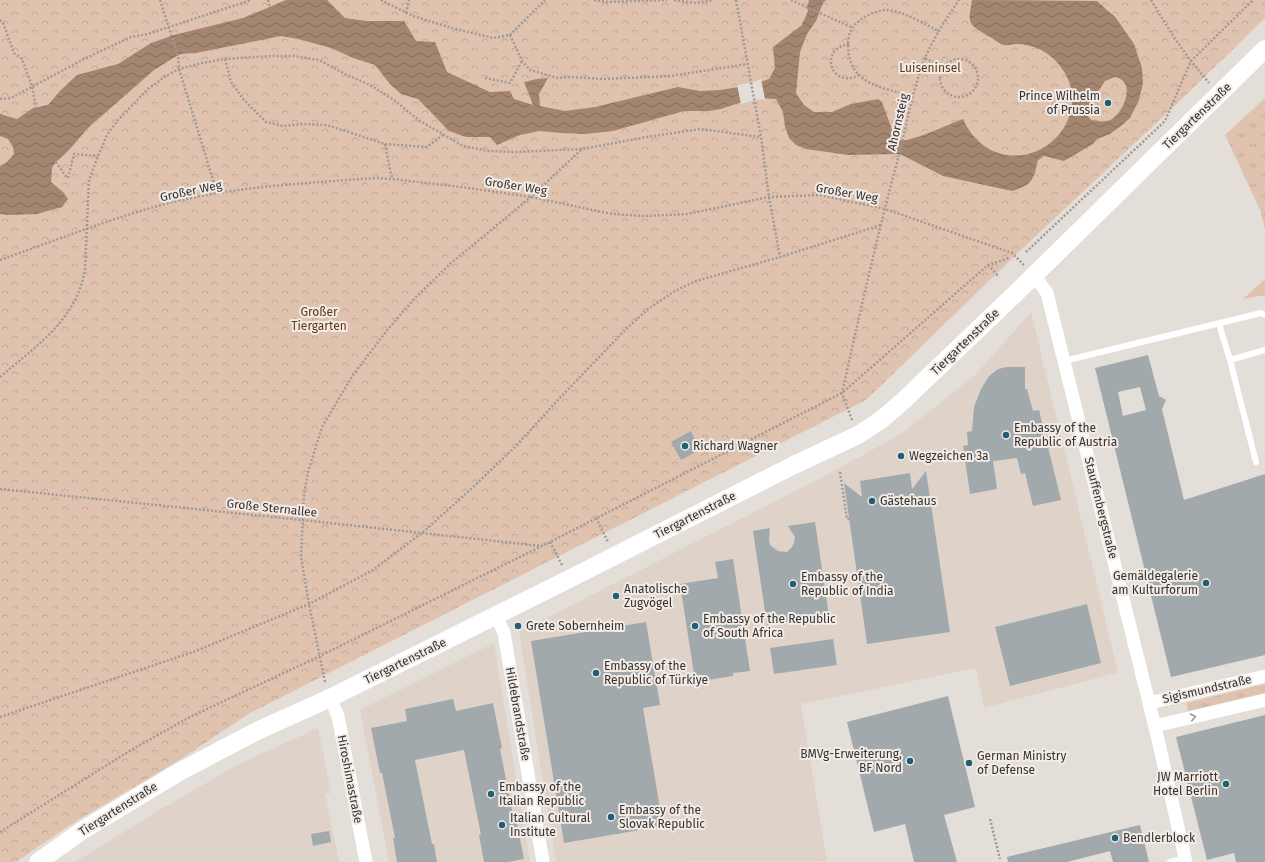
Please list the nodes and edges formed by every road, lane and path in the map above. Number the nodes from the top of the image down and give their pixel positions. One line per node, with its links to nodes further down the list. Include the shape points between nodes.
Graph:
1 (160, 0): 21 (path)
2 (251, 0): 21 (path)
3 (268, 0): 18 (path)
4 (381, 0): 19 (path)
5 (409, 0): 19 (path)
6 (545, 0): 24 (path)
7 (594, 0): 8 (path)
8 (668, 0)
9 (674, 0): 17 (path)
10 (690, 0): 17 (path)
11 (714, 0): 17 (path)
12 (736, 0): 31 (path)
13 (791, 0): 22 (path)
14 (959, 0): 23 (path, Ahornsteig)
15 (1151, 0): 30 (path)
16 (1253, 0): 30 (path)
17 (695, 3)
18 (270, 7)
19 (406, 13): 24 (path, via 479,35 494,38)
20 (0, 20): 37 (path, via 14,53 22,59)
21 (168, 27): 33 (path, via 178,56); 37 (path, via 131,37)
22 (853, 28): 23 (path, via 862,19 885,10 898,12); 25 (path)
23 (939, 31): 28 (path, Ahornsteig)
24 (510, 35): 29 (path)
25 (849, 44): 34 (path, via 851,61); 34 (path, via 836,48 832,54 831,65 840,77 851,79)
26 (1265, 49): 59 (main road, Tiergartenstraße)
27 (225, 59): 33 (path); 41 (path, via 294,56 318,60 370,85 420,121); 43 (path, via 231,82 244,100 266,122 283,126 327,126)
28 (925, 59): 32 (path); 38 (path, Ahornsteig)
29 (522, 61): 31 (path, via 530,70 558,78 604,79 670,76); 35 (path, via 510,83)
30 (1191, 61): 36 (path); 54 (path, via 1165,121)
31 (748, 64): 42 (path)
32 (945, 65): 32 (path, via 940,76 945,92 950,96 962,97 972,92 978,81 972,65 961,59)
33 (179, 69): 45 (path, via 148,89 118,120); 48 (path)
34 (859, 75): 38 (path, via 876,86)
35 (485, 78)
36 (1209, 83)
37 (32, 86): 39 (path, via 11,98); 40 (path)
38 (912, 96): 51 (path, Ahornsteig)
39 (0, 99)
40 (36, 108)
41 (443, 134): 43 (path, via 427,147); 44 (path, via 463,146 489,151)
42 (761, 137): 44 (path, via 700,129); 50 (path)
43 (385, 144): 47 (path)
44 (582, 149): 49 (path)
45 (98, 156): 46 (path, via 74,154 68,178); 53 (path, via 89,180)
46 (56, 162)
47 (392, 179): 48 (path, Großer Weg, via 376,178); 49 (path, Großer Weg)
48 (217, 193): 53 (path, Großer Weg, via 173,202)
49 (531, 197): 50 (path, Großer Weg, via 612,214 645,216 687,214); 76 (path, via 450,264 388,329 353,375 322,427 308,472)
50 (769, 197): 51 (path, Großer Weg, via 820,196); 55 (path)
51 (885, 209): 52 (path, Ahornsteig); 59 (path, Großer Weg, via 1012,253)
52 (881, 225): 55 (path); 69 (path, Ahornsteig)
53 (87, 229): 57 (path, Großer Weg); 67 (path, via 83,282 76,298 63,320 36,348)
54 (1026, 252)
55 (780, 257): 77 (path, via 696,281 648,309 516,446)
56 (1009, 258): 58 (path)
57 (0, 260)
58 (988, 265): 60 (path); 69 (path)
59 (1028, 270): 65 (street, Stauffenbergstraße, via 1047,293); 83 (main road, Tiergartenstraße, via 882,420 858,435)
60 (999, 277)
61 (1265, 315): 62 (lane, via 1261,312)
62 (1219, 324): 64 (lane); 65 (lane)
63 (1265, 350): 64 (lane)
64 (1230, 360): 71 (lane)
65 (1064, 361): 88 (street, Stauffenbergstraße)
66 (0, 371): 67 (path)
67 (5, 373): 68 (path)
68 (0, 378)
69 (842, 393): 70 (path); 74 (path)
70 (854, 425)
71 (1256, 462)
72 (840, 472): 75 (path, via 847,519)
73 (0, 489): 76 (path, Große Sternallee)
74 (596, 518): 78 (path); 79 (path)
75 (849, 518)
76 (302, 520): 77 (path, Große Sternallee); 82 (path, via 301,557)
77 (422, 533): 80 (path, Große Sternallee); 82 (path, via 373,570)
78 (550, 542): 80 (path); 81 (path)
79 (609, 543)
80 (542, 546): 84 (path)
81 (563, 566)
82 (309, 604): 84 (path); 89 (path, via 196,651)
83 (496, 616): 86 (main road, Tiergartenstraße); 97 (street, Hildebrandstraße, via 504,633)
84 (320, 656): 86 (path); 92 (path, via 190,717)
85 (1265, 676): 88 (street, Sigismundstraße)
86 (328, 693): 95 (main road, Tiergartenstraße, via 179,772 83,830); 96 (street, Hiroshimastraße, via 338,716)
87 (1265, 700): 90 (street, Sigismundstraße, one-way to 87)
88 (1149, 703): 90 (street, Stauffenbergstraße)
89 (0, 717)
90 (1155, 726): 94 (street, Stauffenbergstraße)
91 (990, 818): 93 (path)
92 (0, 832)
93 (1000, 859)
94 (1185, 860): 98 (lane)
95 (38, 862)
96 (366, 862)
97 (543, 862)
98 (1170, 862)

